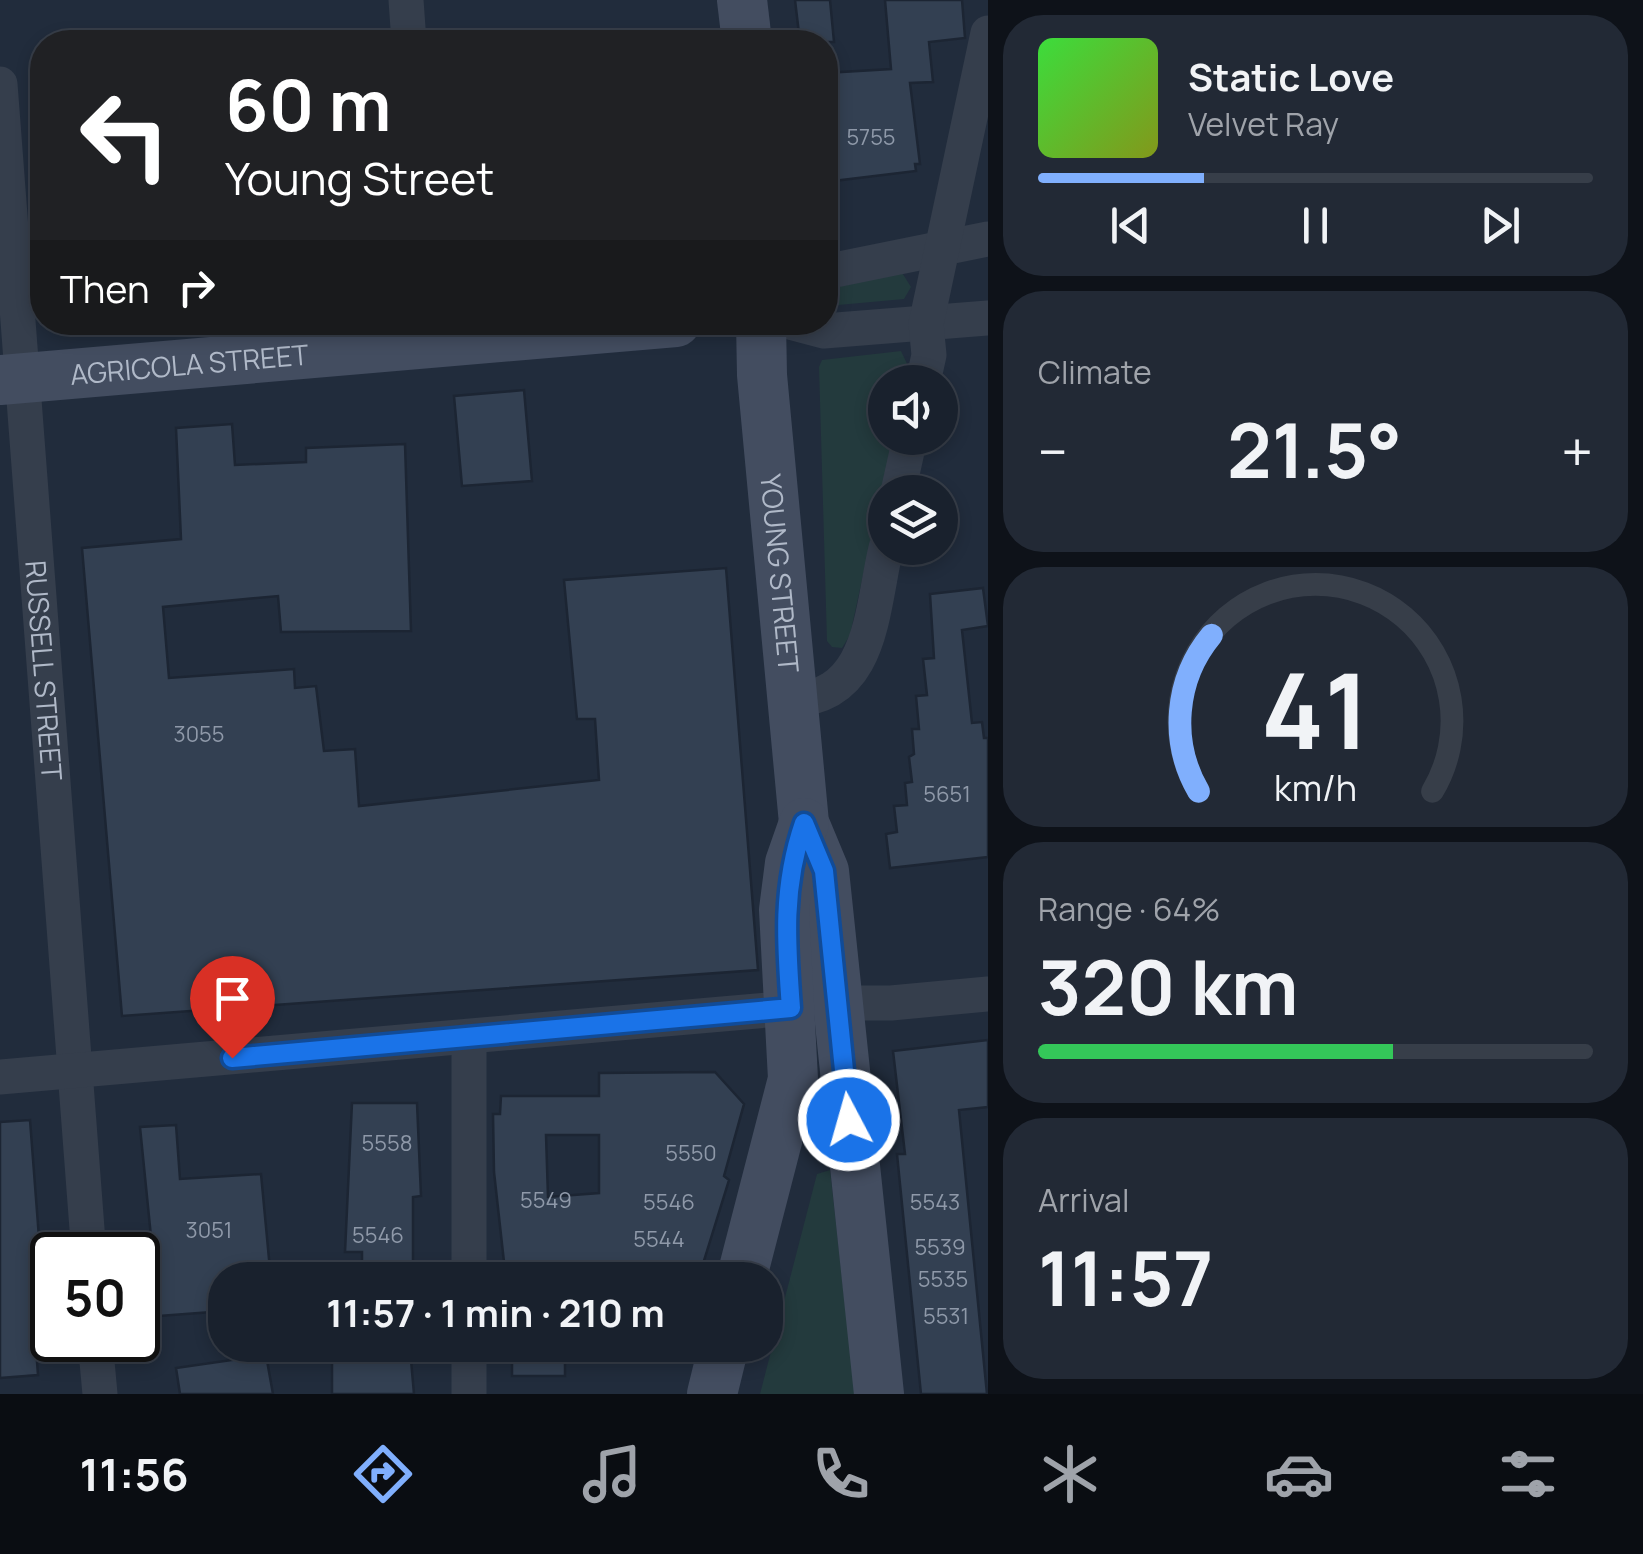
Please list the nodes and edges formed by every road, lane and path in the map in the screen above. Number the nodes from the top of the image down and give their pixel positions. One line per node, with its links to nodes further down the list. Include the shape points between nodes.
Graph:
1 (406, 0): 3 (street)
2 (742, 0): 4 (main road)
3 (408, 30)
4 (746, 30)
5 (988, 33): 8 (street)
6 (0, 84): 16 (street, RUSSELL STREET)
7 (988, 239): 8 (street)
8 (945, 244): 9 (street); 11 (street)
9 (838, 269)
10 (988, 318): 11 (street)
11 (926, 324): 12 (street); 15 (street)
12 (838, 330)
13 (414, 335): 16 (main road, AGRICOLA STREET)
14 (762, 335): 18 (main road, YOUNG STREET)
15 (927, 365)
16 (12, 379): 22 (street, RUSSELL STREET)
17 (882, 565): 18 (street, via 862,651 848,680 818,699)
18 (791, 700): 20 (main road, YOUNG STREET, via 804,823 824,871)
19 (988, 994): 20 (street)
20 (814, 1006): 21 (street); 26 (main road); 33 (main road, YOUNG STREET)
21 (469, 1039): 22 (street); 25 (street)
22 (74, 1072): 23 (street); 24 (street, RUSSELL STREET)
23 (0, 1077)
24 (86, 1232)
25 (468, 1262)
26 (746, 1262)
27 (98, 1362): 30 (street)
28 (468, 1362): 31 (street)
29 (720, 1362): 32 (main road)
30 (100, 1394)
31 (468, 1394)
32 (712, 1394)
33 (879, 1394)

